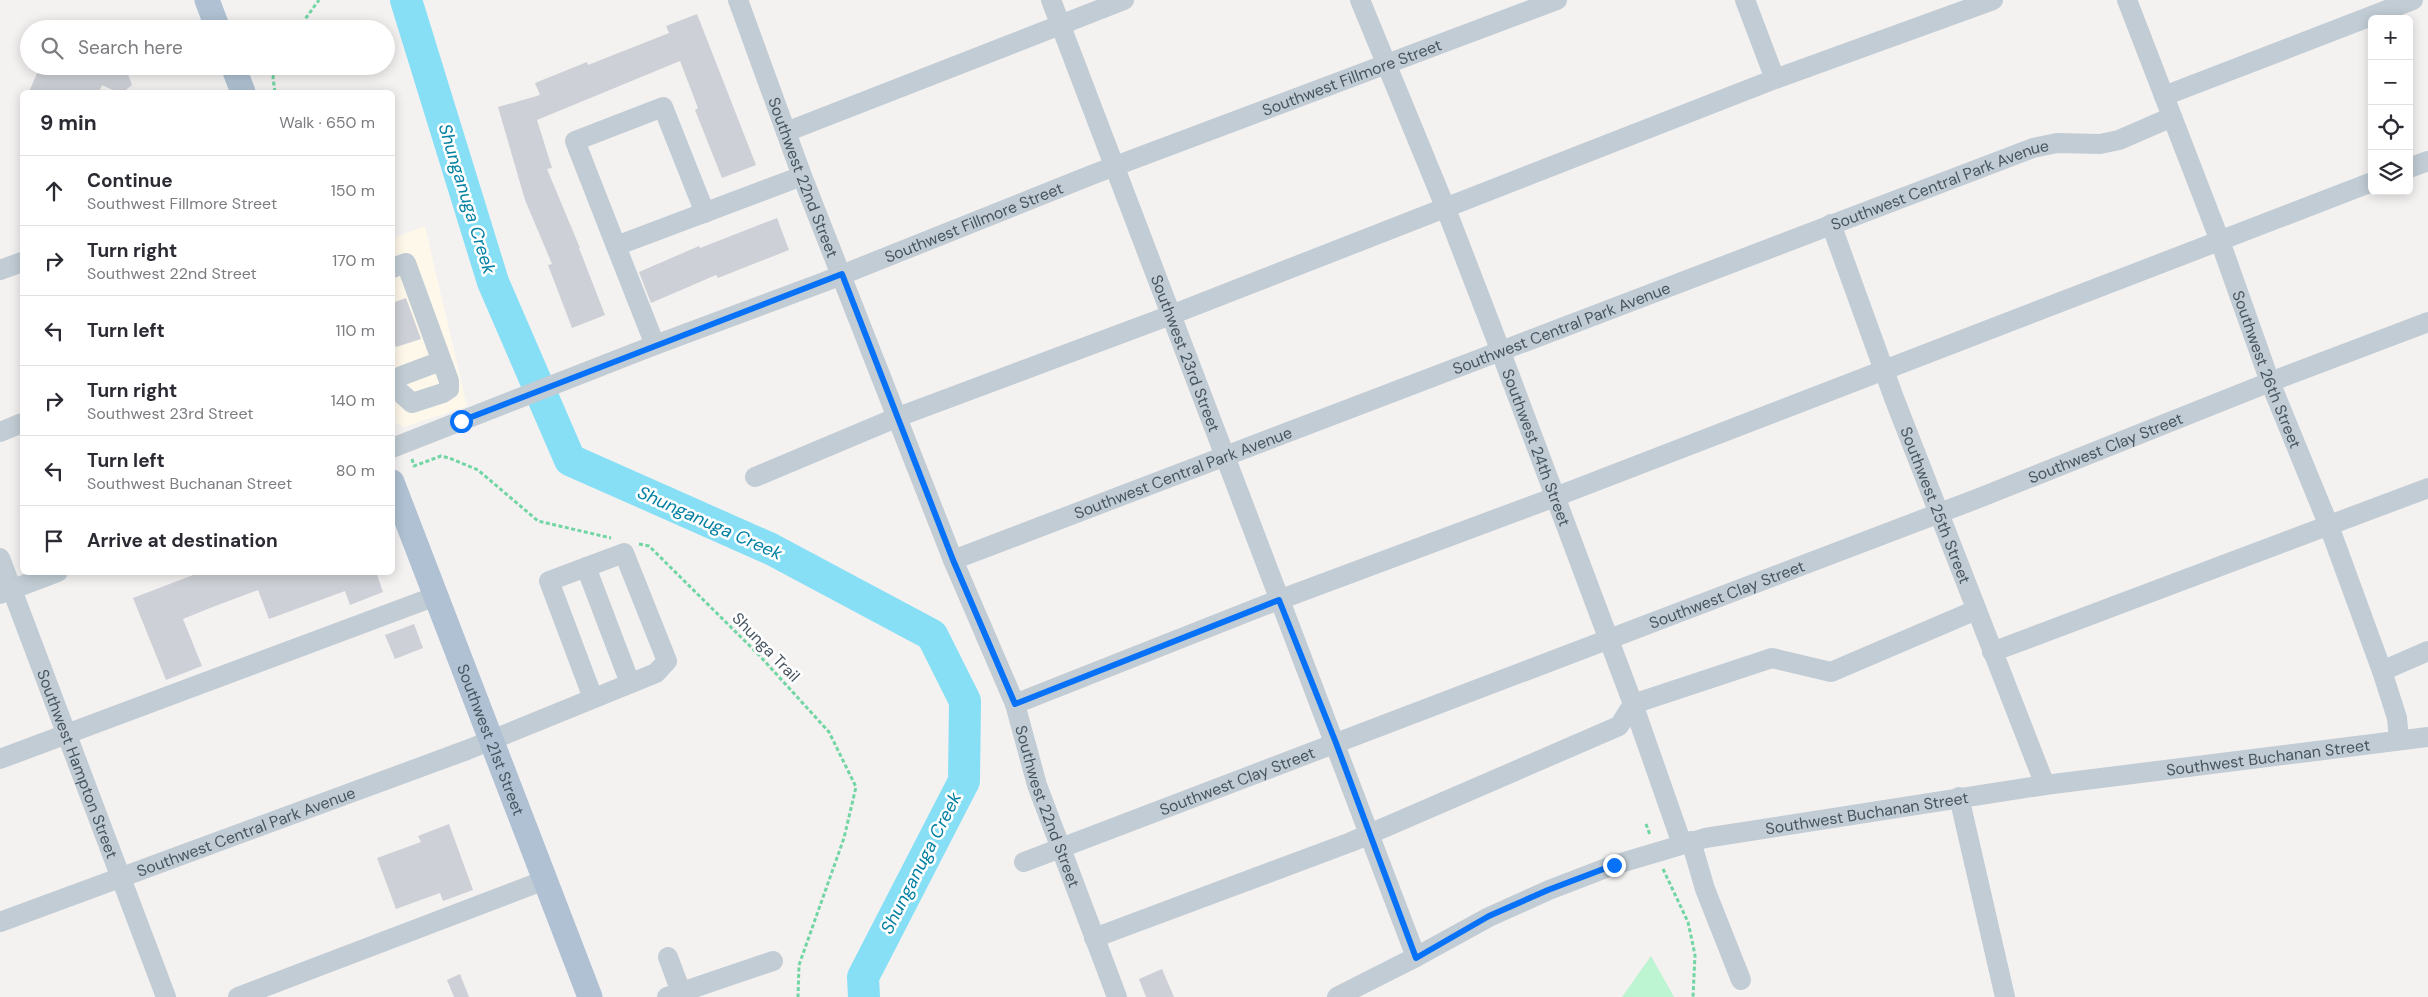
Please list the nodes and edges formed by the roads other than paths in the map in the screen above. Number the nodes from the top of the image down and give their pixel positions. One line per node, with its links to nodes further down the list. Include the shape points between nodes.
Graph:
1 (207, 0): 11 (main road)
2 (738, 0): 19 (street, Southwest 22nd Street)
3 (1051, 0): 12 (street, Southwest 23rd Street)
4 (1124, 0): 12 (street)
5 (1360, 0): 13 (street, Southwest 24th Street)
6 (1557, 0): 13 (street, Southwest Fillmore Street)
7 (1745, 0): 15 (street)
8 (1993, 0): 15 (street)
9 (2127, 0): 17 (street, Southwest 26th Street)
10 (2413, 0): 17 (street)
11 (215, 20)
12 (1060, 24): 19 (street); 21 (street, Southwest 23rd Street)
13 (1385, 66): 21 (street, Southwest Fillmore Street); 25 (street, Southwest 24th Street)
14 (236, 75): 16 (main road)
15 (1775, 79): 25 (street)
16 (242, 90)
17 (2164, 96): 18 (street, Southwest 26th Street)
18 (2172, 117): 27 (street, Southwest Central Park Avenue, via 2119,140 2100,144 2057,143 2033,148); 28 (street, Southwest 26th Street)
19 (786, 132): 23 (street, Southwest 22nd Street)
20 (2428, 161): 22 (street)
21 (1113, 167): 33 (street, Southwest Fillmore Street); 34 (street, Southwest 23rd Street)
22 (2413, 167)
23 (802, 176): 26 (street); 33 (street, Southwest 22nd Street)
24 (2368, 184): 28 (street)
25 (1446, 209): 34 (street); 37 (street, Southwest 24th Street)
26 (704, 212): 29 (street); 29 (street, via 663,107 575,141)
27 (1831, 224): 37 (street, Southwest Central Park Avenue); 39 (street, Southwest 25th Street)
28 (2220, 241): 39 (street); 41 (street, Southwest 26th Street)
29 (616, 246): 36 (street)
30 (20, 263): 32 (street)
31 (399, 265): 42 (street, via 449,381 449,389 443,394 412,403)
32 (0, 270)
33 (842, 274): 36 (street, Southwest Fillmore Street); 43 (street, Southwest 22nd Street)
34 (1171, 315): 43 (street); 47 (street, Southwest 23rd Street)
35 (2428, 322): 41 (street, Southwest Clay Street)
36 (655, 345): 46 (street, Southwest Fillmore Street)
37 (1500, 350): 47 (street, Southwest Central Park Avenue); 51 (street, Southwest 24th Street)
38 (434, 364): 40 (street, via 401,376)
39 (1884, 372): 51 (street); 52 (street, Southwest 25th Street)
40 (395, 382)
41 (2270, 382): 52 (street, Southwest Clay Street); 53 (street, Southwest 26th Street)
42 (395, 388)
43 (898, 417): 48 (street); 55 (street, Southwest 22nd Street)
44 (20, 424): 45 (street)
45 (0, 432)
46 (395, 447)
47 (1225, 456): 55 (street, Southwest Central Park Avenue); 60 (street, Southwest 23rd Street)
48 (754, 477)
49 (2428, 488): 53 (street)
50 (395, 490): 59 (main road, Southwest 21st Street)
51 (1555, 497): 60 (street); 62 (street, Southwest 24th Street)
52 (1939, 513): 61 (street, Southwest 25th Street); 62 (street, Southwest Clay Street)
53 (2329, 526): 64 (street); 65 (street, Southwest 26th Street)
54 (0, 558): 58 (street, Southwest Hampton Street)
55 (953, 560): 68 (street, Southwest 22nd Street)
56 (586, 567): 66 (street); 66 (street, Southwest Central Park Avenue, via 624,553 667,661 656,673); 67 (street, via 549,581)
57 (50, 575): 58 (street)
58 (6, 592): 70 (street, Southwest Hampton Street)
59 (436, 596): 70 (street); 72 (main road, Southwest 21st Street)
60 (1279, 600): 68 (street); 74 (street, Southwest 23rd Street)
61 (1976, 610): 64 (street, Southwest 25th Street); 69 (street, via 1831,672 1772,658)
62 (1608, 638): 69 (street, Southwest 24th Street); 74 (street, Southwest Clay Street)
63 (2428, 651): 65 (street)
64 (1992, 652): 76 (street, Southwest 25th Street)
65 (2382, 671): 73 (street, Southwest 26th Street, via 2397,718)
66 (630, 683): 67 (street, Southwest Central Park Avenue)
67 (593, 698): 72 (street, Southwest Central Park Avenue)
68 (1015, 704): 80 (street, Southwest 22nd Street, via 1037,785)
69 (1633, 704): 78 (street, via 1619,726); 79 (street, Southwest 24th Street)
70 (66, 733): 75 (street); 82 (street, Southwest Hampton Street)
71 (2428, 737): 73 (street, Southwest Buchanan Street)
72 (491, 738): 82 (street, Southwest Central Park Avenue, via 458,753); 83 (main road, Southwest 21st Street)
73 (2399, 740): 76 (street, Southwest Buchanan Street)
74 (1336, 743): 78 (street, Southwest 23rd Street); 80 (street, Southwest Clay Street)
75 (0, 759)
76 (2045, 785): 77 (street, Southwest Buchanan Street)
77 (1959, 797): 79 (street, Southwest Buchanan Street, via 1729,833); 96 (street)
78 (1370, 834): 85 (street); 87 (street, Southwest 23rd Street)
79 (1686, 843): 87 (street, Southwest Buchanan Street, via 1548,890 1489,916); 89 (street, Southwest 24th Street)
80 (1060, 849): 81 (street, Southwest Clay Street); 85 (street, Southwest 22nd Street)
81 (1024, 862)
82 (121, 876): 84 (street, Southwest Central Park Avenue); 91 (street, Southwest Hampton Street)
83 (545, 880): 92 (street); 93 (main road, Southwest 21st Street)
84 (0, 922)
85 (1094, 938): 94 (street, Southwest 22nd Street)
86 (668, 957): 90 (street)
87 (1416, 958): 95 (street, Southwest Buchanan Street)
88 (773, 961): 90 (street)
89 (1741, 980)
90 (674, 994)
91 (166, 997)
92 (238, 997)
93 (590, 997)
94 (1117, 997)
95 (1337, 997)
96 (2004, 997)

